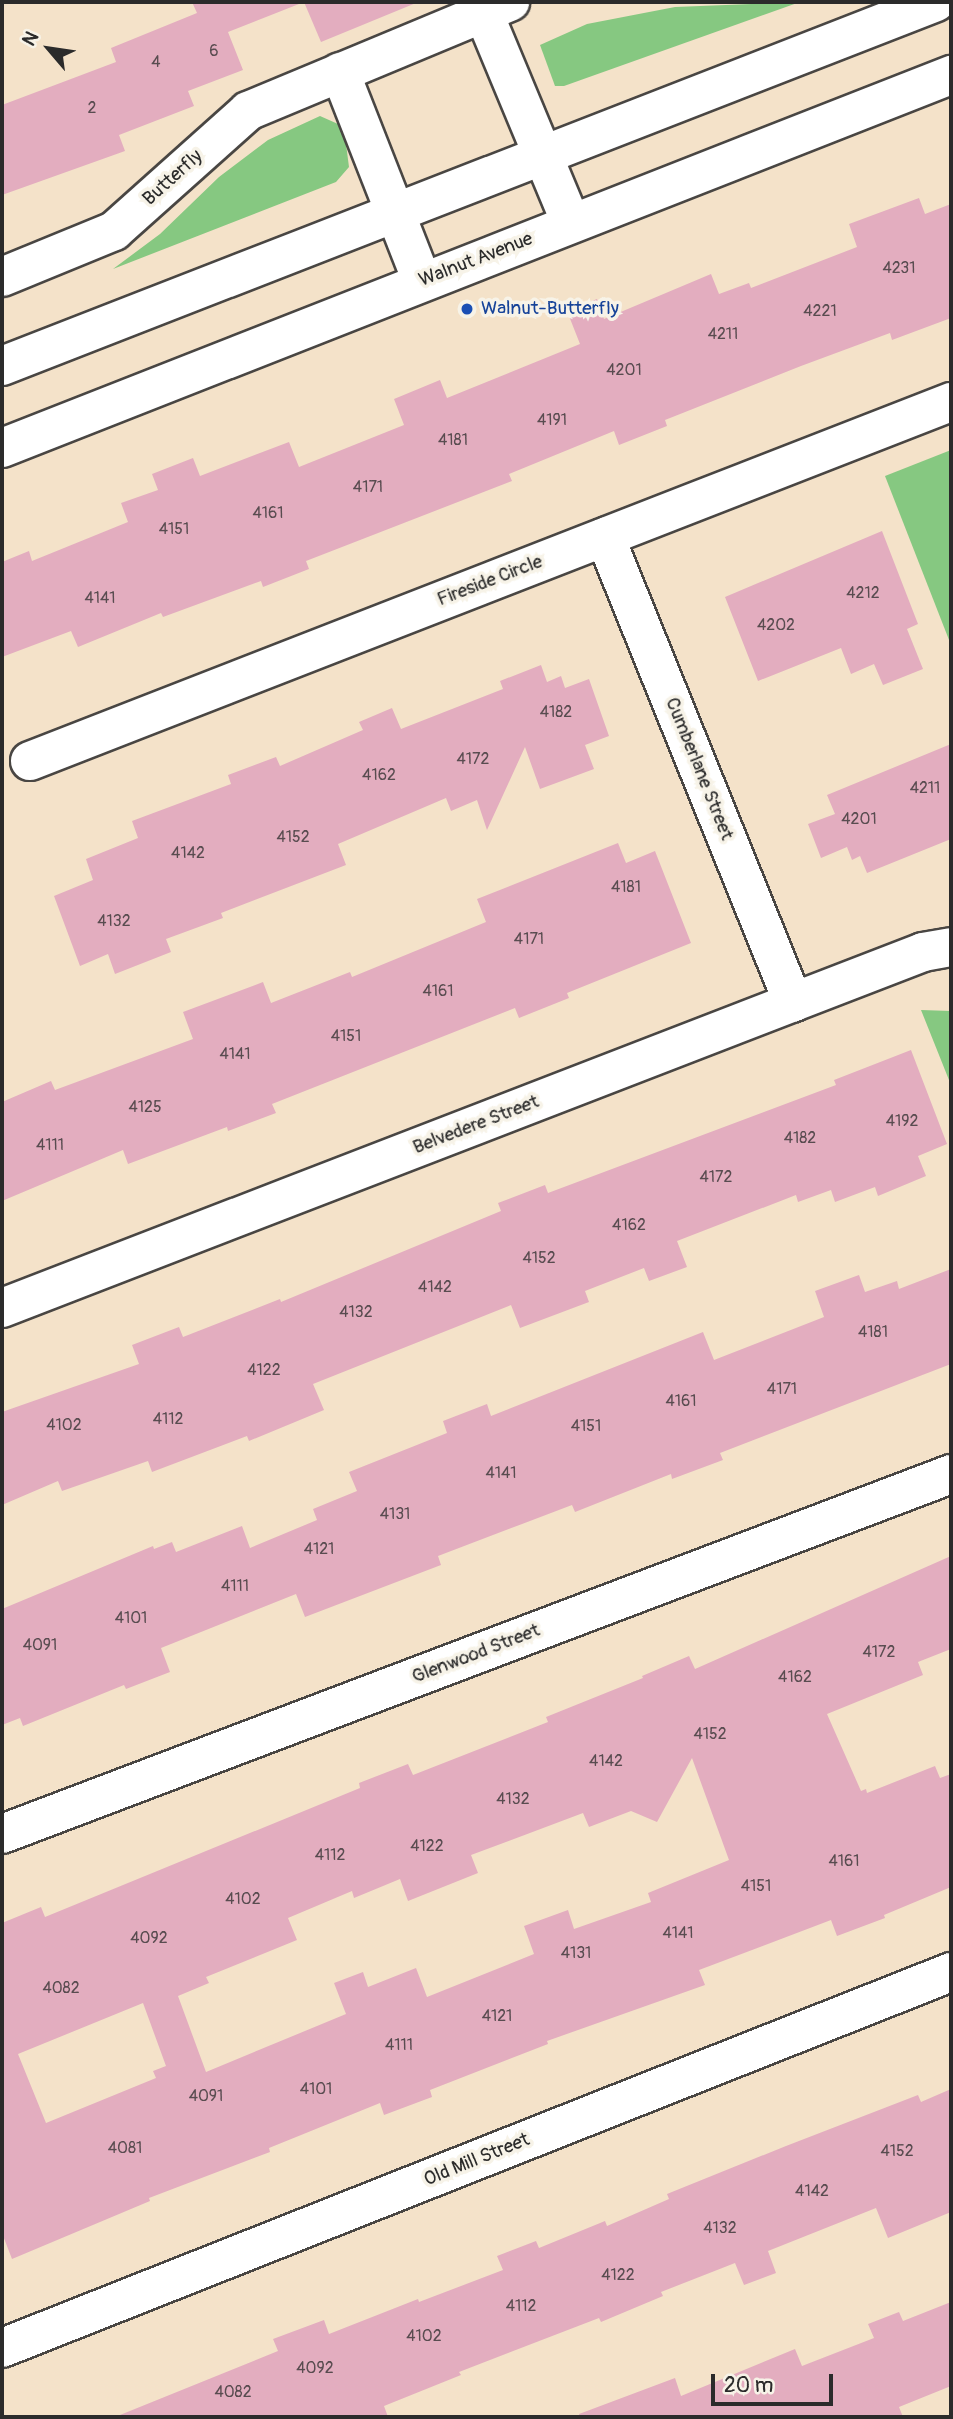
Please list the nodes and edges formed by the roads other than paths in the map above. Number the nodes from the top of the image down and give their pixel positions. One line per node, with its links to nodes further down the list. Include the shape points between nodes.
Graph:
1 (936, 2): 5 (street)
2 (490, 5): 3 (street, Butterfly); 5 (street, Butterfly)
3 (340, 72): 6 (street); 8 (street, Butterfly, via 248,111 114,231)
4 (951, 75): 7 (street, Walnut Avenue)
5 (543, 154): 6 (street); 7 (street, Butterfly)
6 (395, 212): 9 (street); 10 (street)
7 (571, 223): 9 (street, Walnut Avenue)
8 (2, 277)
9 (422, 281): 12 (street, Walnut Avenue)
10 (2, 366)
11 (951, 402): 13 (street, Fireside Circle)
12 (2, 448)
13 (605, 537): 14 (street, Fireside Circle); 16 (street, Cumberlane Street)
14 (30, 761)
15 (951, 947): 16 (street, Belvedere Street, via 922,952)
16 (793, 1002): 17 (street, Belvedere Street)
17 (2, 1308)
18 (951, 1474): 19 (street, Glenwood Street)
19 (2, 1834)
20 (951, 1972): 21 (street, Old Mill Street)
21 (2, 2348)

